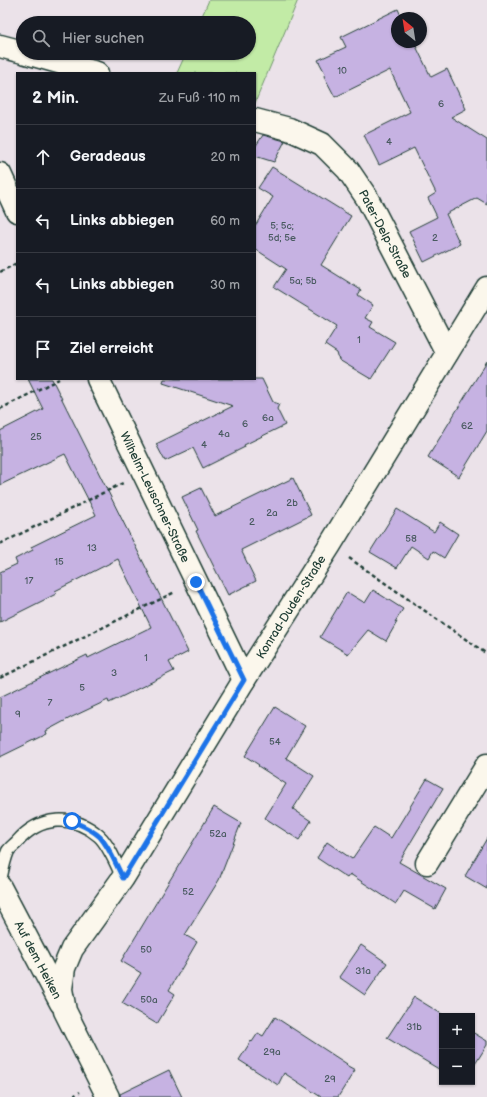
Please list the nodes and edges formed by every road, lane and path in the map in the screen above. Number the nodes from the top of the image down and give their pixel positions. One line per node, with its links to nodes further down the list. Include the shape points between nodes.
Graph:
1 (0, 46): 2 (street)
2 (16, 50)
3 (51, 60): 4 (street)
4 (93, 72)
5 (256, 120): 11 (street, Pater-Delp-Straße, via 288,129 322,144 348,170 367,198)
6 (0, 174): 7 (street)
7 (16, 209)
8 (16, 264): 9 (path)
9 (0, 272)
10 (487, 288): 11 (street, Konrad-Duden-Straße)
11 (447, 353): 17 (street, Konrad-Duden-Straße)
12 (57, 380): 14 (path)
13 (98, 380): 15 (street, Wilhelm-Leuschner-Straße)
14 (0, 409)
15 (143, 472): 16 (path); 18 (street, Wilhelm-Leuschner-Straße)
16 (0, 544)
17 (330, 545): 19 (path); 21 (street, Konrad-Duden-Straße)
18 (196, 582): 20 (path); 21 (street, Wilhelm-Leuschner-Straße)
19 (487, 654)
20 (0, 678)
21 (244, 680): 24 (street, Konrad-Duden-Straße)
22 (487, 765): 23 (street)
23 (427, 862)
24 (123, 878): 25 (lane, via 100,836 72,821 56,820 39,825 23,835 9,851); 27 (street, Konrad-Duden-Straße, via 72,949 64,968 61,989)
25 (0, 881)
26 (0, 887): 27 (street, Auf dem Heiken)
27 (66, 1011): 28 (street, Konrad-Duden-Straße)
28 (108, 1097)

